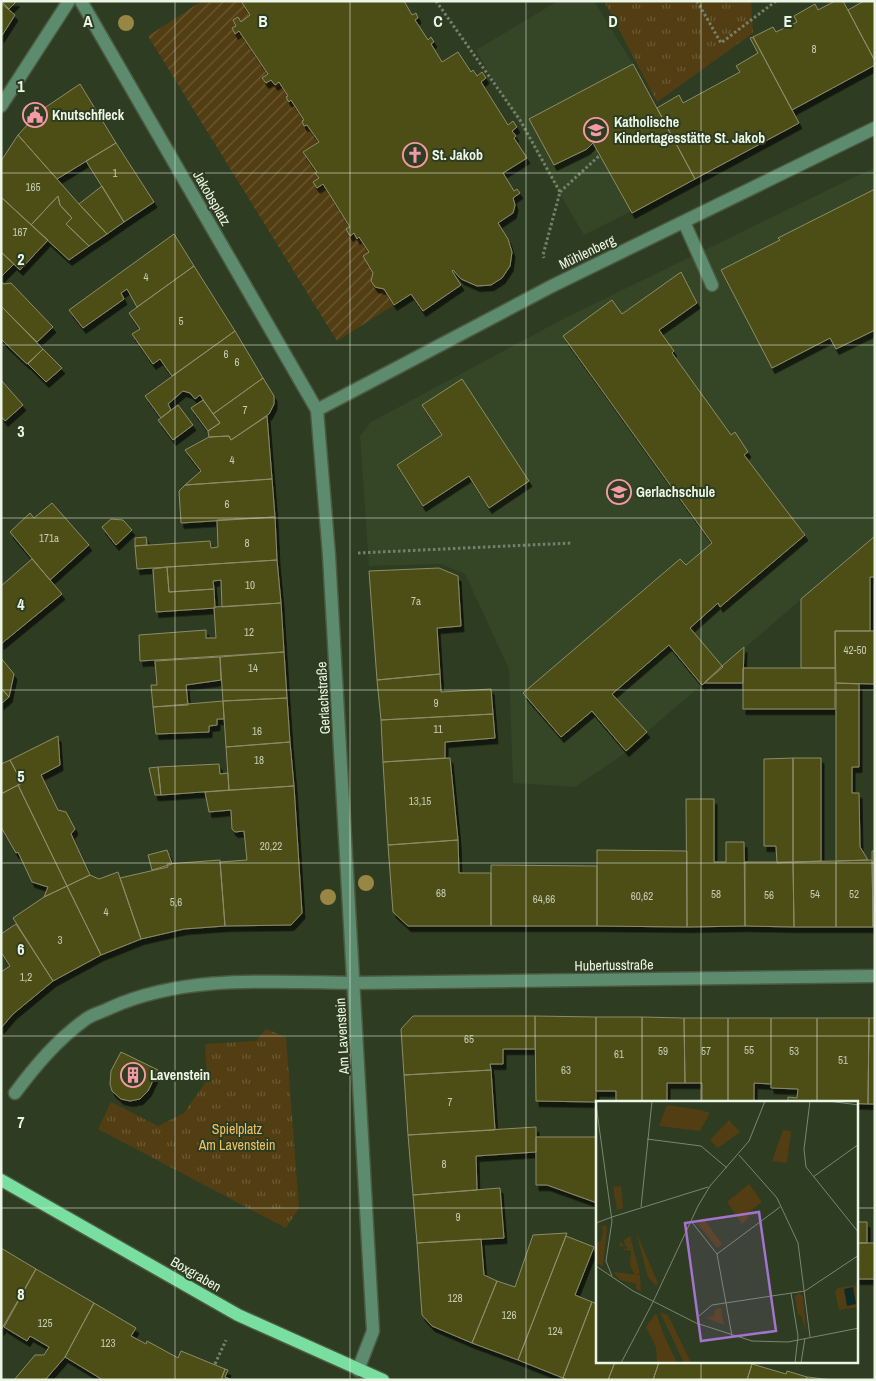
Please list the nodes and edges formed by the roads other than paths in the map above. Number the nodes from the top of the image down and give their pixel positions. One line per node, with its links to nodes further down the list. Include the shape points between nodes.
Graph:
1 (69, 1): 3 (street)
2 (81, 1): 7 (street, Jakobsplatz)
3 (1, 106)
4 (875, 128): 5 (street, Mühlenberg)
5 (684, 222): 6 (street); 7 (street, Mühlenberg, via 552,286)
6 (712, 285)
7 (317, 410): 9 (street, Gerlachstraße, via 330,555)
8 (875, 976): 9 (street, Hubertusstraße)
9 (354, 984): 10 (street, Am Lavenstein, via 268,982 186,986 126,1001 87,1018 44,1055); 12 (street, Am Lavenstein, via 373,1331)
10 (15, 1093)
11 (1, 1180): 12 (main road, Boxgraben, via 238,1314)
12 (358, 1370): 13 (main road, Boxgraben)
13 (383, 1380)

